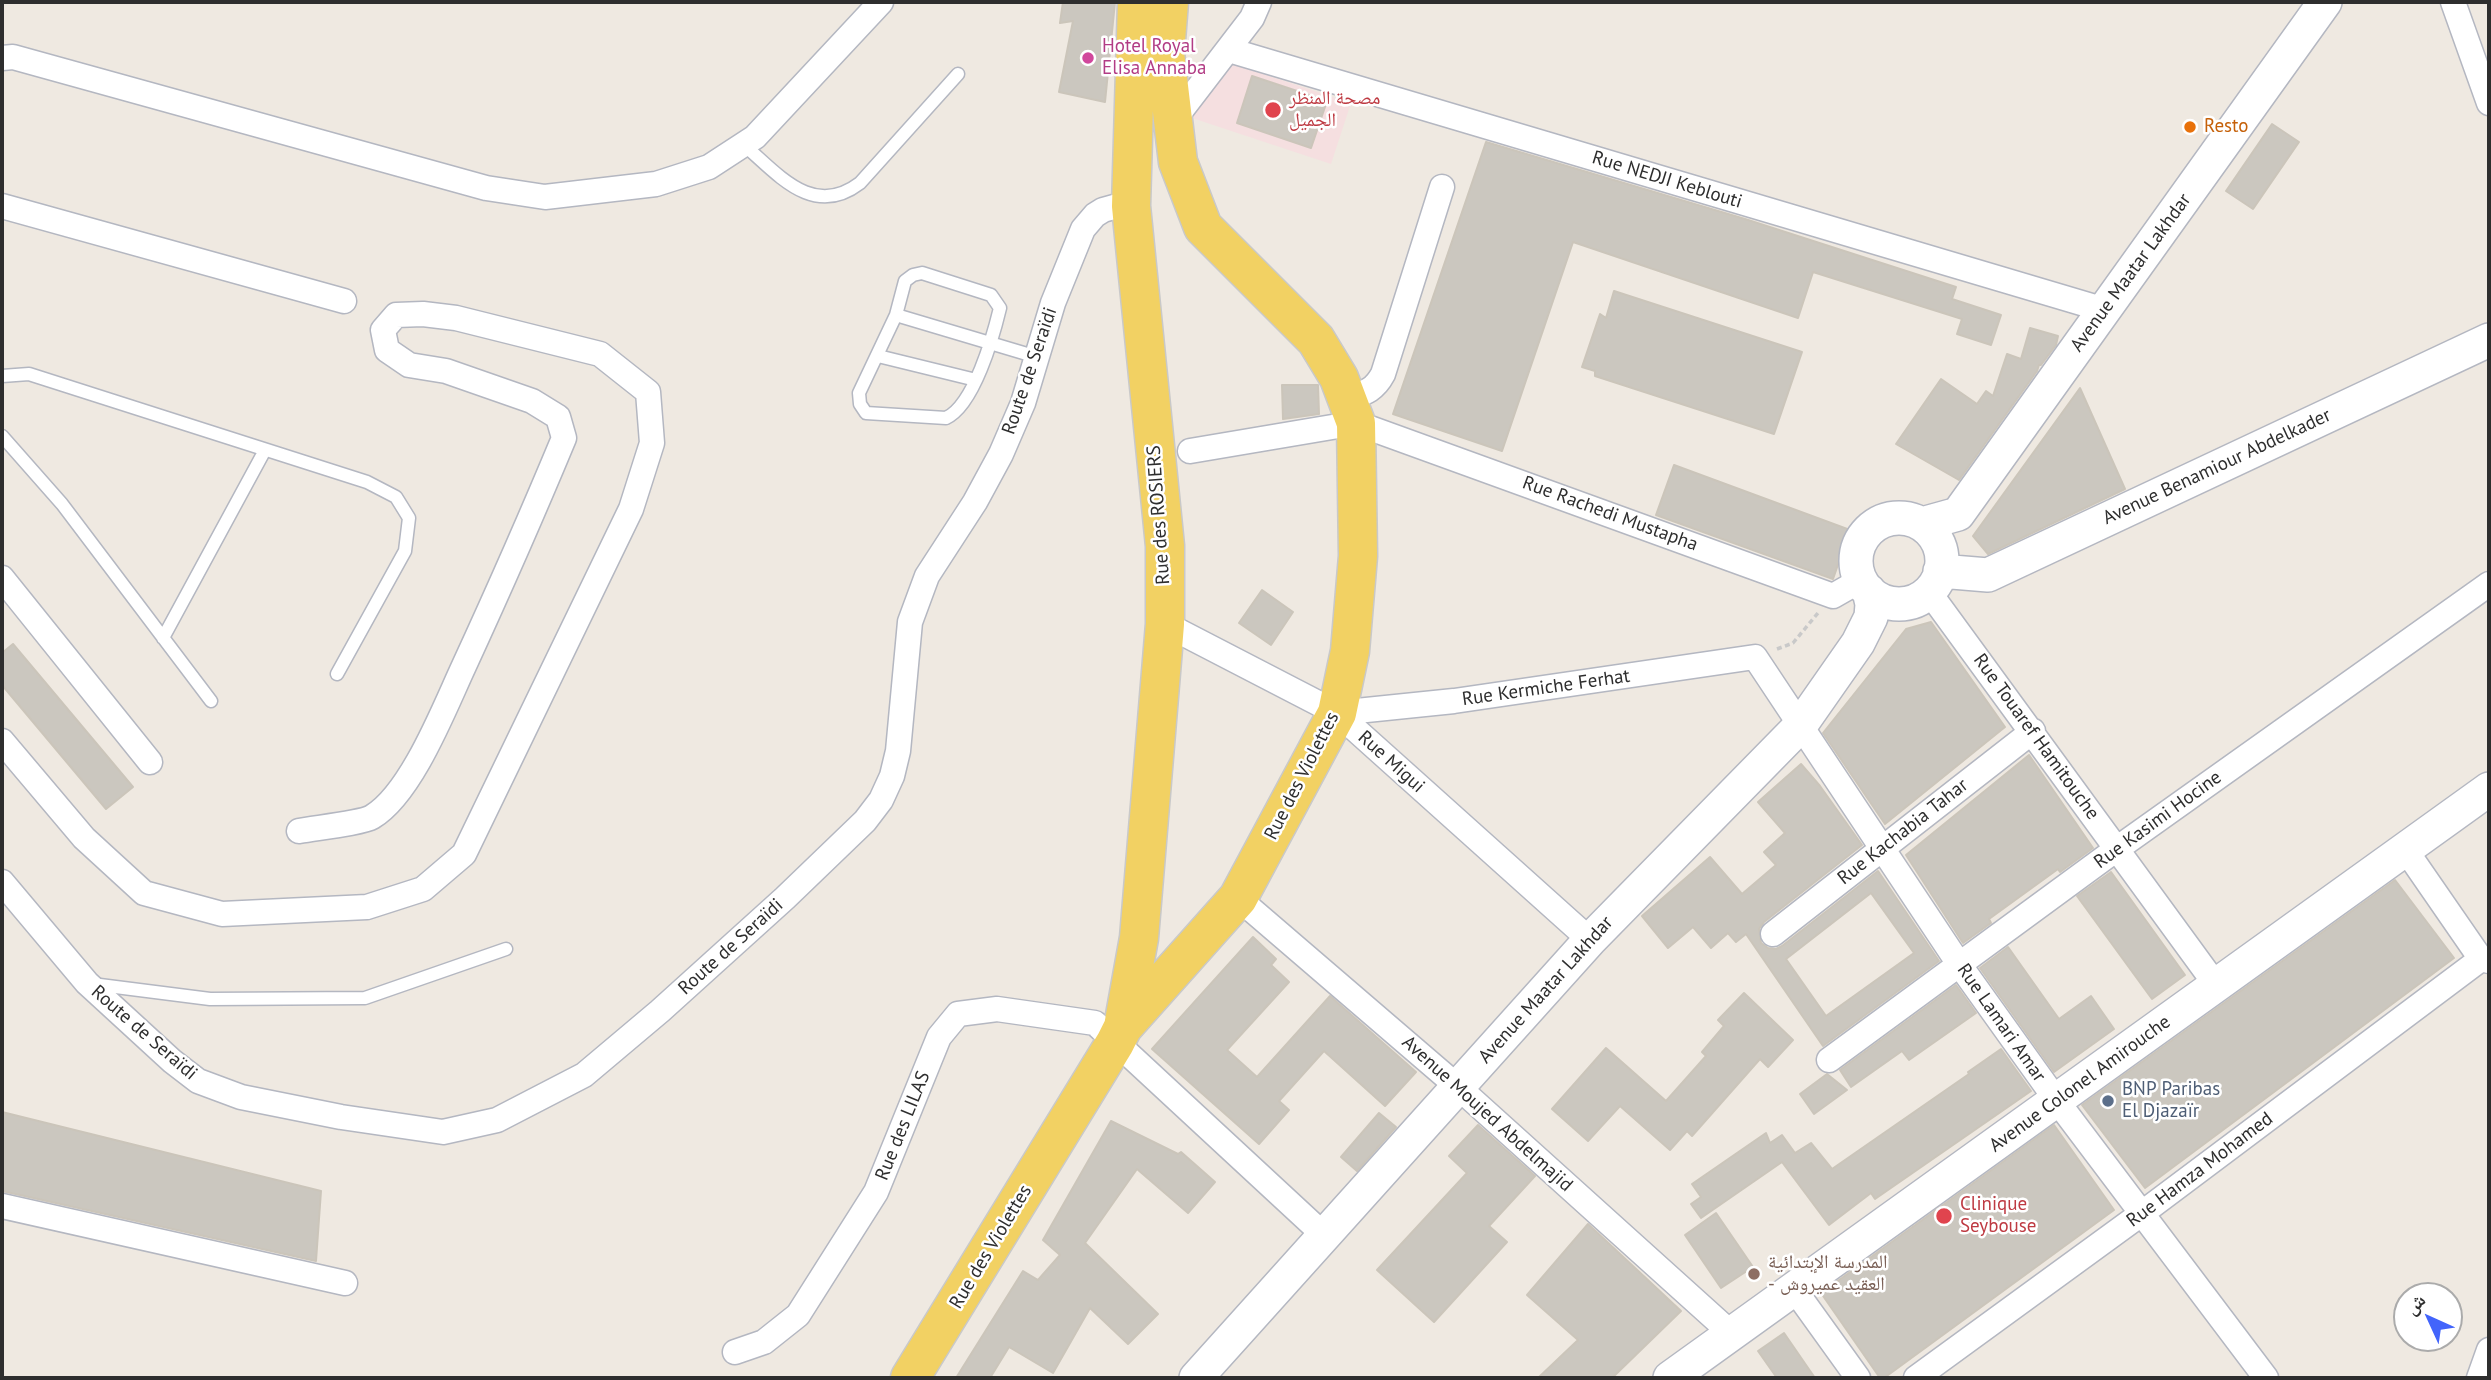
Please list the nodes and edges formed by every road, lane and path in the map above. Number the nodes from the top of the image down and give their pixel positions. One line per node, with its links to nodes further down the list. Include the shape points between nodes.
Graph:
1 (881, 2): 12 (street)
2 (1137, 2): 15 (main road, Rue des ROSIERS)
3 (1169, 2): 11 (main road, Rue des Violettes, via 1165,53)
4 (1259, 2): 7 (street)
5 (2325, 2): 17 (main road, Avenue Maatar Lakhdar)
6 (2453, 2): 10 (street)
7 (1228, 50): 11 (street); 17 (street, Rue NEDJI Keblouti)
8 (2, 58): 12 (street, via 13,57 486,188 545,197 656,184 709,167)
9 (958, 74): 12 (lane, via 860,183 834,197 795,189)
10 (2489, 103)
11 (1173, 121): 25 (main road, Rue des Violettes, via 1178,162 1203,227 1316,340)
12 (744, 145)
13 (1442, 187): 25 (street, via 1383,374)
14 (2, 206): 16 (street)
15 (1131, 206): 22 (street, Route de Seraïdi, via 1103,209 1083,229); 34 (main road, Rue des ROSIERS, via 1165,546)
16 (344, 301)
17 (2105, 310): 29 (main road, Avenue Maatar Lakhdar, via 1958,514)
18 (896, 315): 20 (lane); 20 (lane, via 905,281 922,273 996,300 1000,308); 21 (lane)
19 (2489, 340): 31 (main road, Avenue Benamiour Abdelkader, via 1988,575)
20 (991, 343): 22 (lane); 24 (lane)
21 (878, 356): 24 (lane); 24 (lane, via 859,393 866,413 946,418 961,407)
22 (1037, 357): 56 (street, Route de Seraïdi, via 1001,454 927,576 910,622 898,751 881,800 785,898 584,1075 498,1120 443,1132 341,1117 241,1097 198,1081)
23 (2, 376): 27 (lane, via 29,374)
24 (976, 380)
25 (1352, 411): 28 (street); 33 (street, Rue Rachedi Mustapha); 39 (main road, Rue des Violettes, via 1358,556 1350,651)
26 (2, 436): 35 (lane, via 62,504)
27 (265, 450): 35 (lane); 37 (lane, via 367,482 396,497 409,518 405,551)
28 (1190, 451)
29 (1922, 524): 31 (main road, via 1939,544 1942,564); 33 (main road, via 1896,518 1871,529 1857,553)
30 (2, 578): 43 (street)
31 (1935, 582): 33 (main road, via 1918,599 1905,603); 41 (street, Rue Touaref Hamitouche)
32 (2489, 584): 46 (street, Rue Kasimi Hocine)
33 (1854, 589): 36 (path, via 1793,643); 40 (main road, Avenue Maatar Lakhdar, via 1872,604 1871,617)
34 (1165, 624): 39 (street, Rue Migui); 58 (main road, Rue des ROSIERS, via 1139,938)
35 (163, 638): 38 (lane)
36 (1755, 657): 39 (street, Rue Kermiche Ferhat, via 1454,701); 40 (street, Rue Lamari Amar)
37 (337, 674)
38 (211, 701)
39 (1337, 713): 50 (main road, Rue des Violettes); 52 (street, Rue Migui)
40 (1801, 726): 47 (street, Rue Lamari Amar); 52 (main road, Avenue Maatar Lakhdar)
41 (2033, 731): 46 (street, Rue Touaref Hamitouche); 47 (street, Rue Kachabia Tahar)
42 (2, 741): 45 (street, via 84,838 144,893 222,914 367,906 423,889 464,855 631,509 652,443 648,391 600,354 434,315 396,315 383,330 387,350 409,365 446,372 532,401 558,417 564,438 435,728 395,797 371,818)
43 (150, 762)
44 (2489, 789): 48 (main road, Avenue Colonel Amirouche)
45 (299, 831)
46 (2118, 848): 55 (street, Rue Kasimi Hocine); 57 (street, Rue Touaref Hamitouche)
47 (1882, 849): 51 (street, Rue Kachabia Tahar); 55 (street, Rue Lamari Amar)
48 (2405, 849): 54 (street); 57 (main road, Avenue Colonel Amirouche)
49 (2, 882): 56 (street, Route de Seraïdi)
50 (1238, 898): 58 (main road, Rue des Violettes); 60 (street, Avenue Moujed Abdelmajid)
51 (1773, 934)
52 (1590, 940): 60 (main road, Avenue Maatar Lakhdar)
53 (506, 949): 56 (lane, via 365,998 209,999)
54 (2485, 960): 63 (street, Rue Hamza Mohamed)
55 (1959, 964): 59 (street, Rue Kasimi Hocine); 61 (street, Rue Lamari Amar)
56 (87, 983)
57 (2216, 985): 61 (main road, Avenue Colonel Amirouche)
58 (1119, 1035): 64 (street, Rue des LILAS); 69 (street, Rue des LILAS, via 1095,1023 997,1009 958,1013 939,1037 876,1192 799,1315 764,1342); 70 (main road, Rue des Violettes)
59 (1829, 1060)
60 (1458, 1087): 64 (main road, Avenue Maatar Lakhdar); 67 (street, Avenue Moujed Abdelmajid)
61 (2057, 1101): 63 (street, Rue Lamari Amar); 66 (main road, Avenue Colonel Amirouche)
62 (2, 1206): 65 (street)
63 (2141, 1214): 74 (street, Rue Hamza Mohamed); 75 (street, Rue Lamari Amar)
64 (1325, 1236): 71 (main road, Avenue Maatar Lakhdar)
65 (345, 1283)
66 (1794, 1289): 67 (main road, Avenue Colonel Amirouche); 73 (street)
67 (1732, 1334): 72 (main road, Avenue Colonel Amirouche)
68 (2489, 1350): 76 (street)
69 (735, 1352)
70 (911, 1378)
71 (1196, 1378)
72 (1670, 1378)
73 (1857, 1378)
74 (1916, 1378)
75 (2266, 1378)
76 (2479, 1378)

